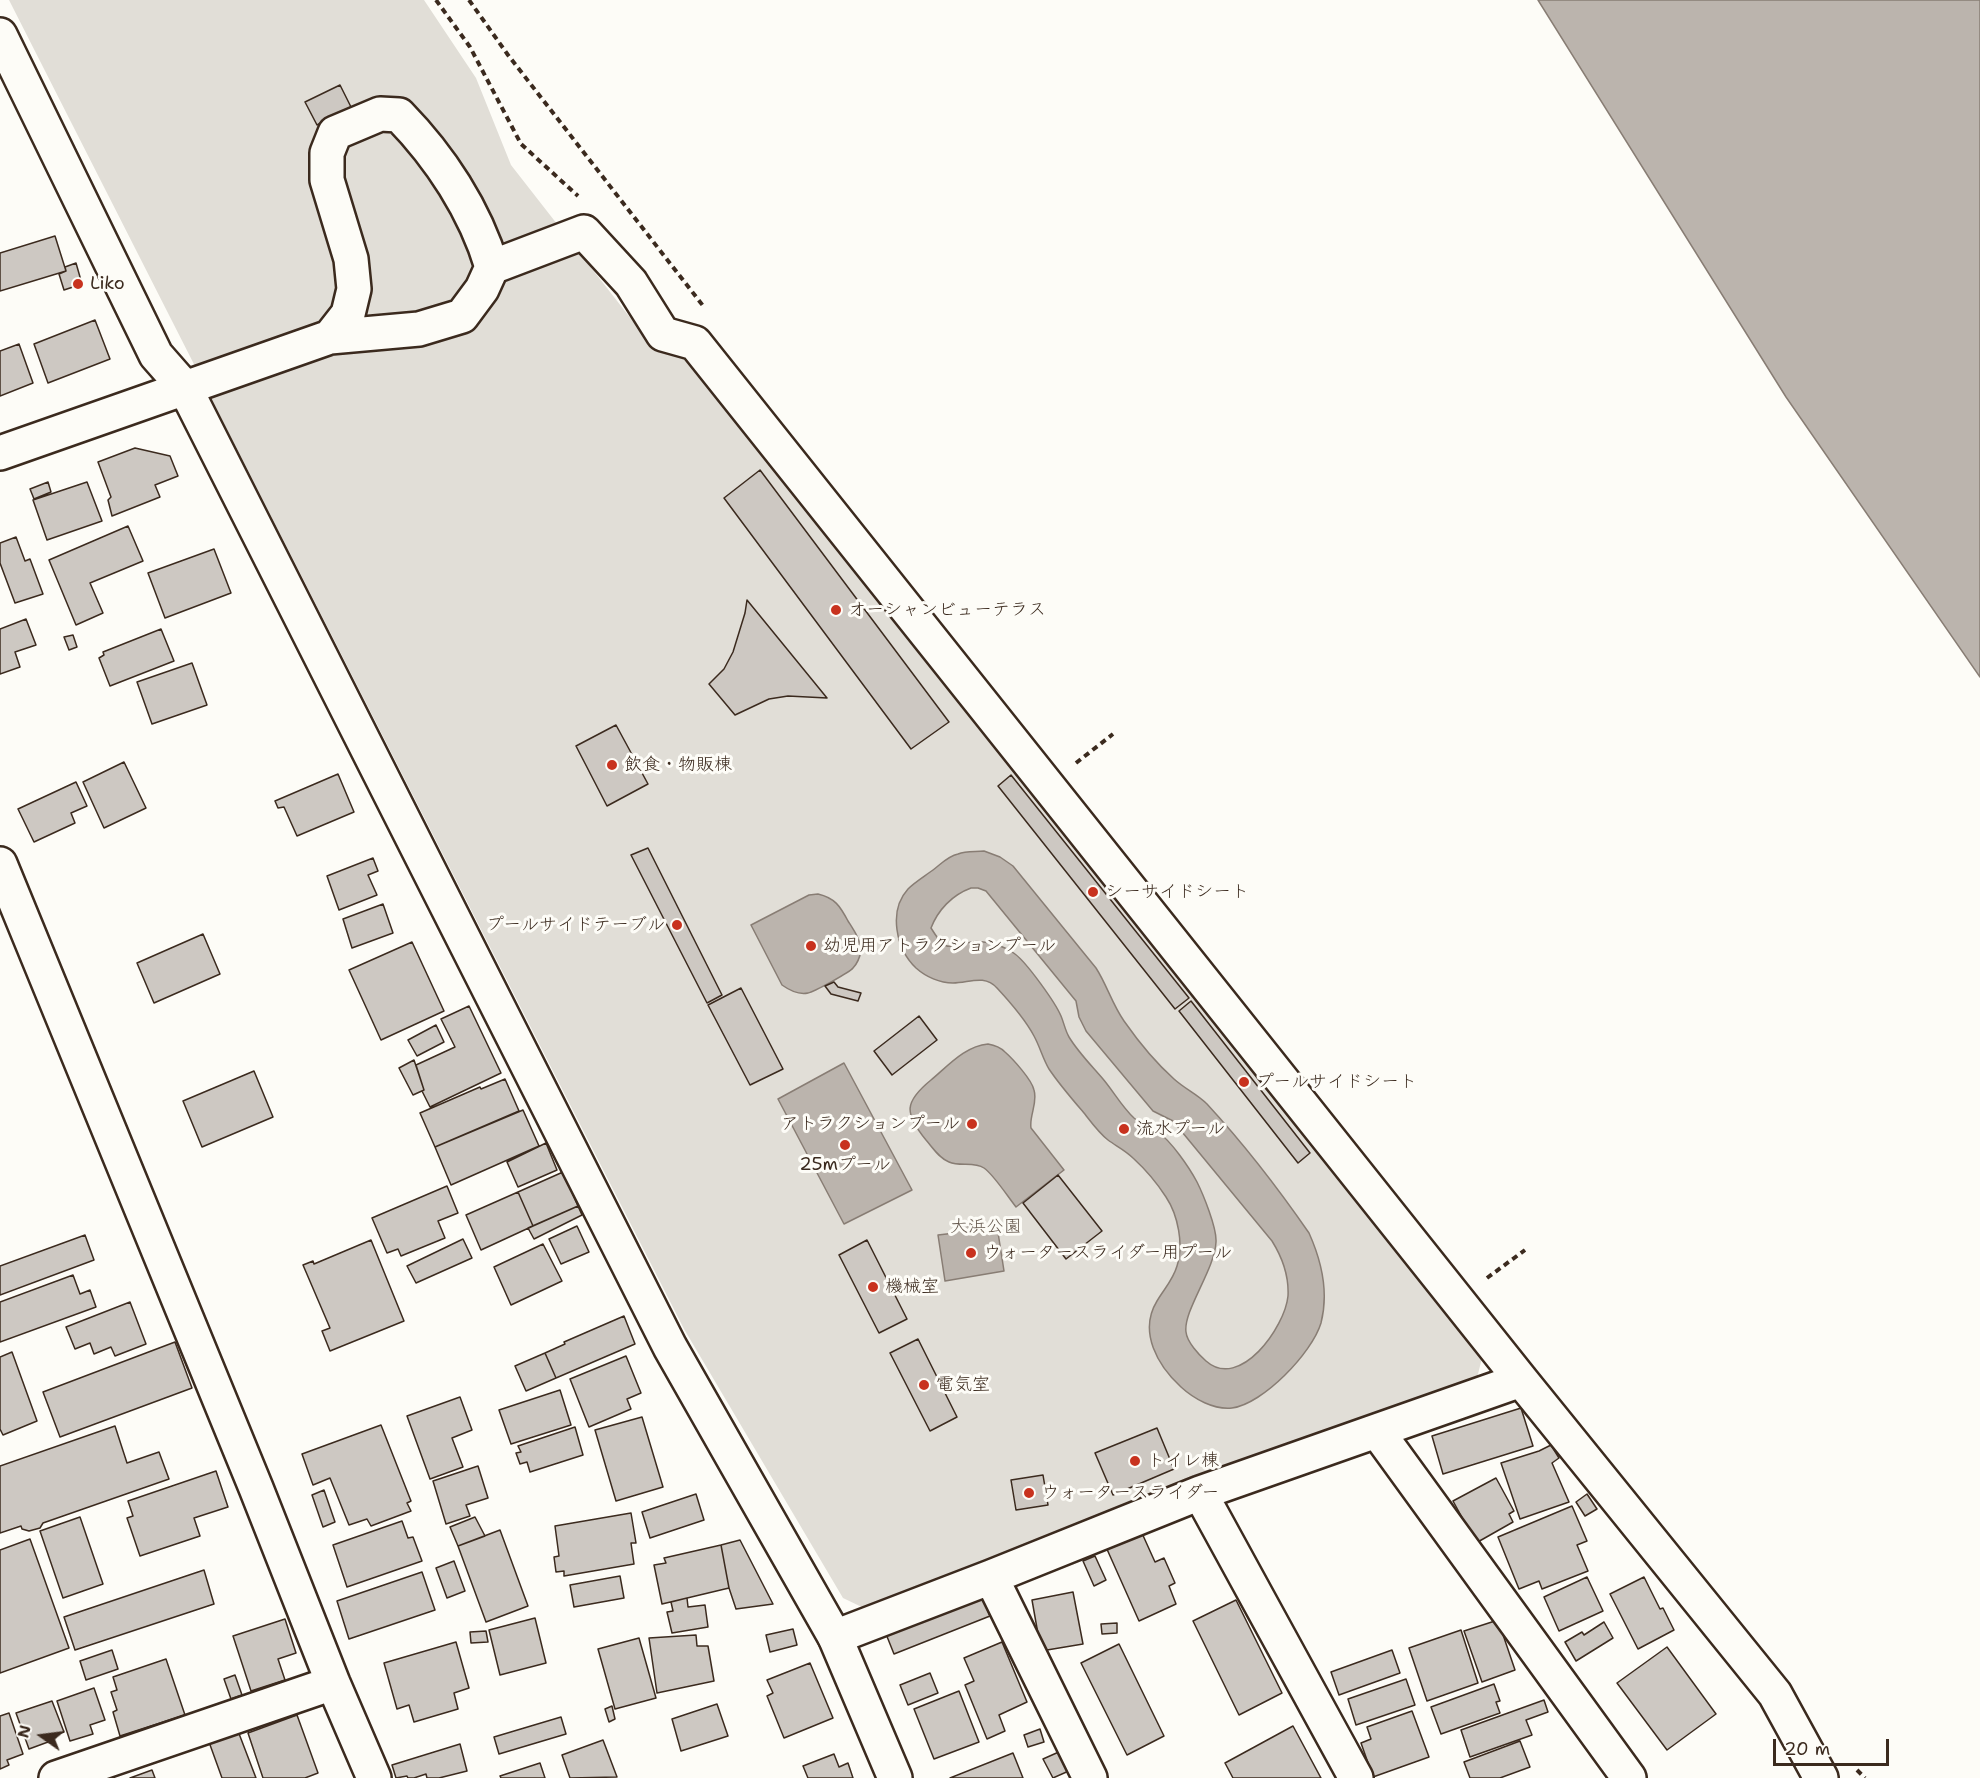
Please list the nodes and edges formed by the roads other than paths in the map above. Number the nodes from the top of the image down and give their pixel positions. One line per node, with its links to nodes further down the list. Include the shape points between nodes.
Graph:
1 (0, 35): 4 (street, via 156,356)
2 (492, 267): 3 (street, via 462,316 419,329); 3 (street, via 483,238 452,181 399,114 380,114 335,133 327,153 327,180 351,259 354,289 348,314); 7 (street, via 584,232 631,283 663,334 694,343)
3 (330, 337): 4 (street)
4 (185, 387): 5 (street); 11 (street, via 670,1347)
5 (0, 453)
6 (0, 864): 12 (street)
7 (1521, 1380): 8 (street); 19 (street, via 1775,1694)
8 (1377, 1431): 9 (street); 18 (street)
9 (1200, 1493): 10 (street); 17 (street)
10 (991, 1577): 11 (street); 16 (street)
11 (835, 1636): 15 (street)
12 (333, 1683): 13 (street); 14 (street)
13 (56, 1778)
14 (374, 1778)
15 (896, 1778)
16 (1090, 1778)
17 (1356, 1778)
18 (1629, 1778)
19 (1821, 1778)

